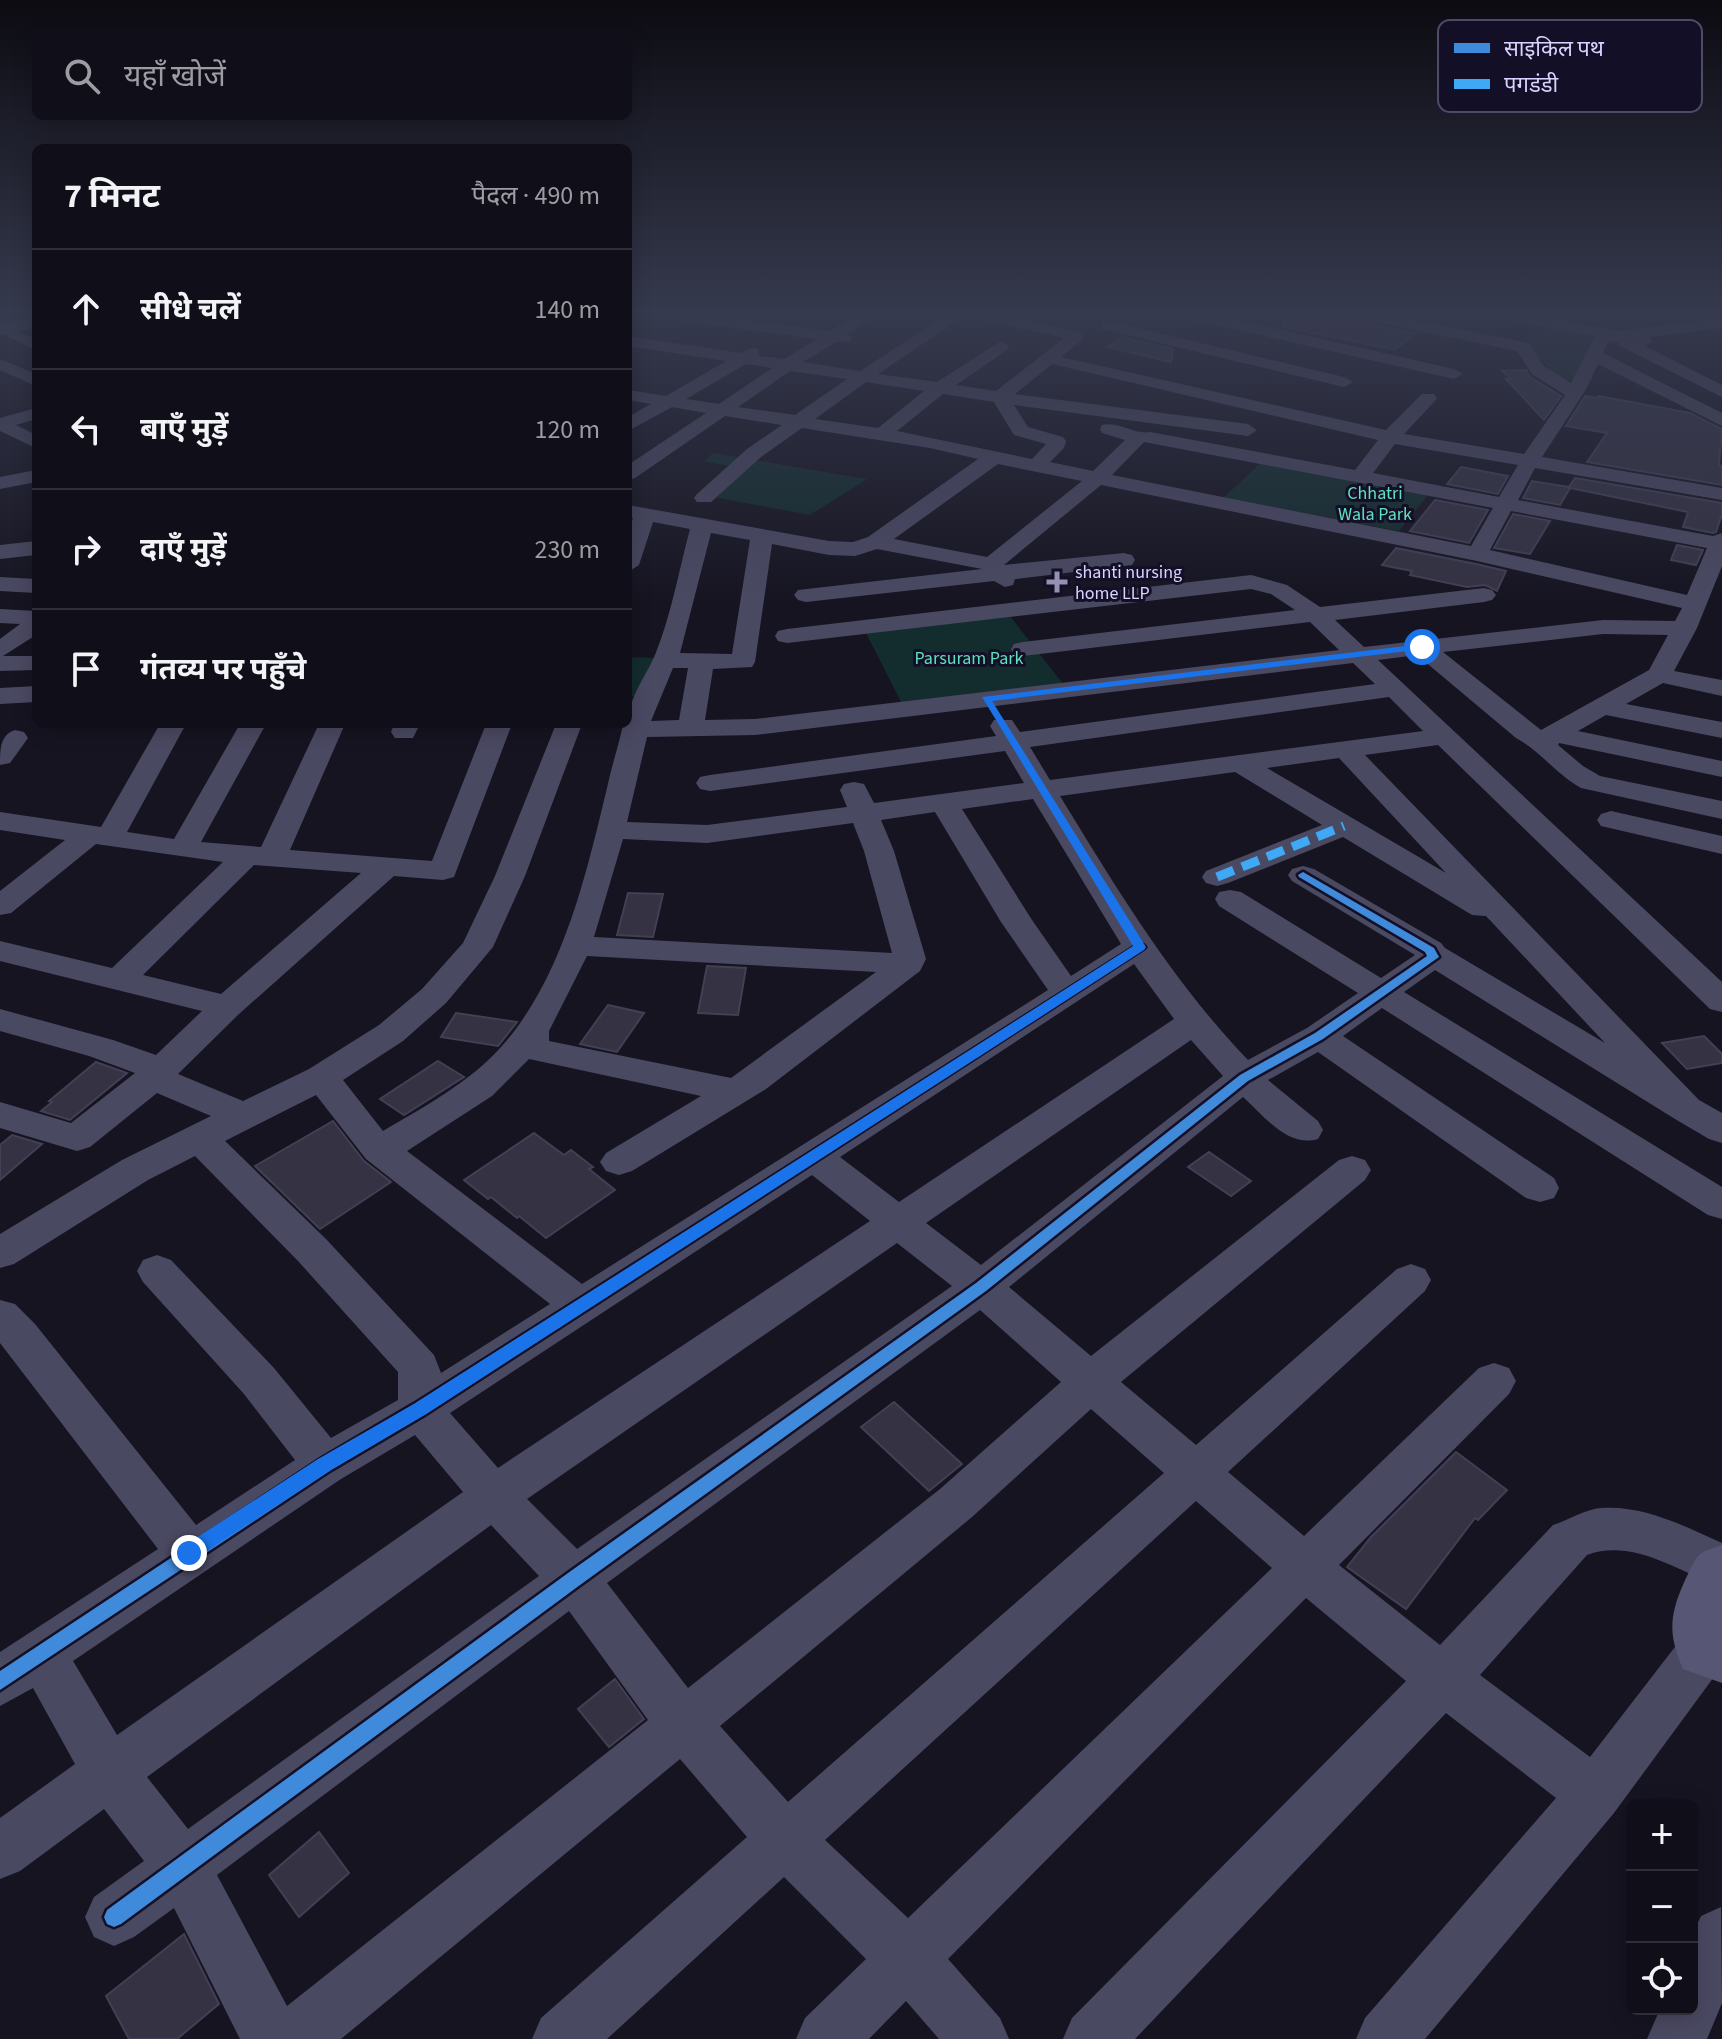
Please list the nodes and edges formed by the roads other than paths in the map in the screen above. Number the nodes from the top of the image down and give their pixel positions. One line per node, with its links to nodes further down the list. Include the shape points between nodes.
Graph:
1 (650, 411): 15 (street)
2 (723, 411): 25 (street)
3 (739, 411): 14 (street)
4 (813, 411): 14 (street)
5 (912, 411): 18 (street)
6 (1009, 411): 24 (street, via 1021,431 1056,441)
7 (1088, 411): 19 (street, via 1101,426)
8 (1105, 411): 12 (street)
9 (1264, 411): 20 (street)
10 (1415, 411): 20 (street)
11 (1562, 411): 23 (street)
12 (1113, 412): 17 (street)
13 (32, 414): 16 (street)
14 (799, 421): 18 (street); 32 (street, via 754,453)
15 (632, 422)
16 (0, 424): 21 (street)
17 (1248, 430)
18 (883, 434): 22 (street)
19 (1138, 436): 27 (street); 28 (street)
20 (1390, 437): 23 (street); 27 (street)
21 (32, 440)
22 (994, 457): 24 (street); 38 (street)
23 (1530, 460): 30 (street); 31 (street)
24 (1037, 465): 28 (street)
25 (632, 471)
26 (32, 477): 29 (street)
27 (1359, 478): 31 (street)
28 (1096, 479): 42 (street); 44 (street)
29 (0, 483)
30 (1722, 494)
31 (1504, 506): 39 (street); 42 (street)
32 (703, 512): 33 (street); 36 (street); 65 (street)
33 (636, 513): 37 (street)
34 (32, 529): 35 (street)
35 (0, 532)
36 (762, 535): 38 (street, via 841,549); 62 (street, via 743,662)
37 (632, 539)
38 (876, 542): 44 (street)
39 (1721, 542): 49 (street)
40 (32, 548): 41 (street)
41 (0, 552)
42 (1477, 554): 49 (street)
43 (1124, 560): 44 (street)
44 (996, 569): 47 (street); 50 (street)
45 (0, 584): 46 (street)
46 (32, 586)
47 (806, 595)
48 (1484, 595): 52 (street)
49 (1695, 604): 56 (street)
50 (1029, 607): 51 (street); 52 (street, via 1258,582)
51 (997, 611): 57 (street); 59 (street)
52 (1312, 613): 59 (street); 61 (street)
53 (0, 616): 54 (street)
54 (32, 624)
55 (32, 626): 60 (street)
56 (1685, 628): 58 (street, via 1575,629); 67 (street)
57 (787, 636)
58 (1422, 647): 61 (street); 84 (street, via 1525,732)
59 (1023, 649): 70 (street)
60 (0, 650)
61 (1358, 654): 69 (street); 70 (street)
62 (702, 661): 65 (street); 80 (street)
63 (32, 663): 64 (street)
64 (0, 664)
65 (660, 666): 66 (street); 81 (street)
66 (632, 670)
67 (1659, 675): 68 (street); 74 (street)
68 (1722, 688)
69 (1394, 689): 83 (street); 85 (street)
70 (1050, 690): 73 (street)
71 (32, 694): 72 (street)
72 (0, 696)
73 (986, 699): 80 (street, via 755,727); 85 (street)
74 (1603, 707): 82 (street); 84 (street)
75 (170, 728): 99 (street)
76 (251, 728): 101 (street)
77 (330, 728): 102 (street)
78 (497, 728): 103 (street, via 443,871)
79 (567, 728): 122 (street, via 477,947 434,996 391,1033)
80 (691, 728): 81 (street)
81 (635, 729): 98 (street)
82 (1722, 730)
83 (1444, 736): 86 (street); 115 (street)
84 (1550, 738): 89 (street); 93 (street, via 1548,752 1591,782)
85 (1013, 742): 88 (street); 91 (street)
86 (1345, 749): 87 (street); 106 (street)
87 (1239, 763): 91 (street); 97 (street)
88 (842, 765): 90 (street); 94 (street)
89 (1722, 769)
90 (710, 783)
91 (1043, 789): 92 (street); 108 (street)
92 (943, 801): 94 (street); 113 (street)
93 (1722, 810)
94 (863, 811): 98 (street, via 707,834); 111 (street, via 887,877)
95 (1611, 820): 100 (street)
96 (0, 821): 99 (street)
97 (1344, 826): 106 (street); 114 (street, via 1223,888)
98 (611, 830): 107 (street)
99 (101, 834): 101 (street); 105 (street)
100 (1722, 845)
101 (183, 848): 102 (street)
102 (258, 857): 103 (street); 112 (street)
103 (385, 868): 116 (street)
104 (1303, 875): 110 (street)
105 (0, 906)
106 (1517, 927): 125 (street)
107 (576, 946): 111 (street); 119 (street)
108 (1139, 947): 113 (street); 118 (street)
109 (0, 951): 112 (street)
110 (1433, 955): 114 (street); 125 (street)
111 (908, 964): 124 (street)
112 (118, 981): 116 (street)
113 (1067, 994): 132 (street)
114 (1382, 995): 120 (street); 136 (street)
115 (1722, 1001)
116 (227, 1006): 121 (street)
117 (0, 1020): 121 (street, via 101,1048)
118 (1195, 1021): 123 (street); 137 (street)
119 (532, 1031): 124 (street, via 531,1047 545,1053); 131 (street, via 492,1077)
120 (1319, 1036): 123 (street); 135 (street)
121 (157, 1074): 126 (street, via 77,1138); 127 (street)
122 (322, 1077): 127 (street); 131 (street)
123 (1244, 1078): 128 (street); 141 (street)
124 (736, 1091): 133 (street)
125 (1688, 1110): 129 (street)
126 (0, 1115)
127 (244, 1116): 130 (street)
128 (1305, 1130)
129 (1722, 1130)
130 (200, 1139): 138 (street, via 135,1170); 146 (street, via 419,1367)
131 (379, 1150): 142 (street)
132 (814, 1157): 137 (street); 142 (street)
133 (619, 1162)
134 (1352, 1170): 145 (street)
135 (1540, 1188)
136 (1722, 1205)
137 (896, 1221): 141 (street); 149 (street)
138 (0, 1253)
139 (157, 1271): 147 (street, via 259,1381)
140 (1411, 1280): 148 (street)
141 (981, 1287): 145 (street); 154 (street)
142 (579, 1304): 146 (street)
143 (0, 1316): 150 (street)
144 (1494, 1381): 152 (street)
145 (1092, 1382): 148 (street); 158 (street, via 956,1503)
146 (420, 1409): 147 (street); 149 (street)
147 (325, 1465): 150 (street)
148 (1196, 1472): 152 (street); 161 (street)
149 (494, 1496): 154 (street); 159 (street)
150 (189, 1553): 156 (street)
151 (1722, 1566): 157 (street, via 1654,1535 1600,1529 1570,1540)
152 (1305, 1567): 157 (street); 166 (street)
153 (1722, 1574): 155 (street, via 1707,1604 1702,1633)
154 (574, 1579): 158 (street); 163 (street)
155 (1714, 1649): 160 (street)
156 (21, 1667): 159 (street)
157 (1443, 1679): 160 (street); 174 (street)
158 (682, 1722): 161 (street); 170 (street)
159 (109, 1772): 162 (street); 163 (street)
160 (1595, 1794): 175 (street)
161 (786, 1841): 166 (street); 171 (street)
162 (0, 1851)
163 (183, 1867): 164 (street); 169 (street)
164 (114, 1917)
165 (1721, 1936): 167 (street)
166 (908, 1959): 172 (street); 173 (street)
167 (1698, 1990)
168 (1688, 2015): 176 (street)
169 (272, 2039)
170 (294, 2039)
171 (562, 2039)
172 (826, 2039)
173 (979, 2039)
174 (1093, 2039)
175 (1386, 2039)
176 (1677, 2039)

